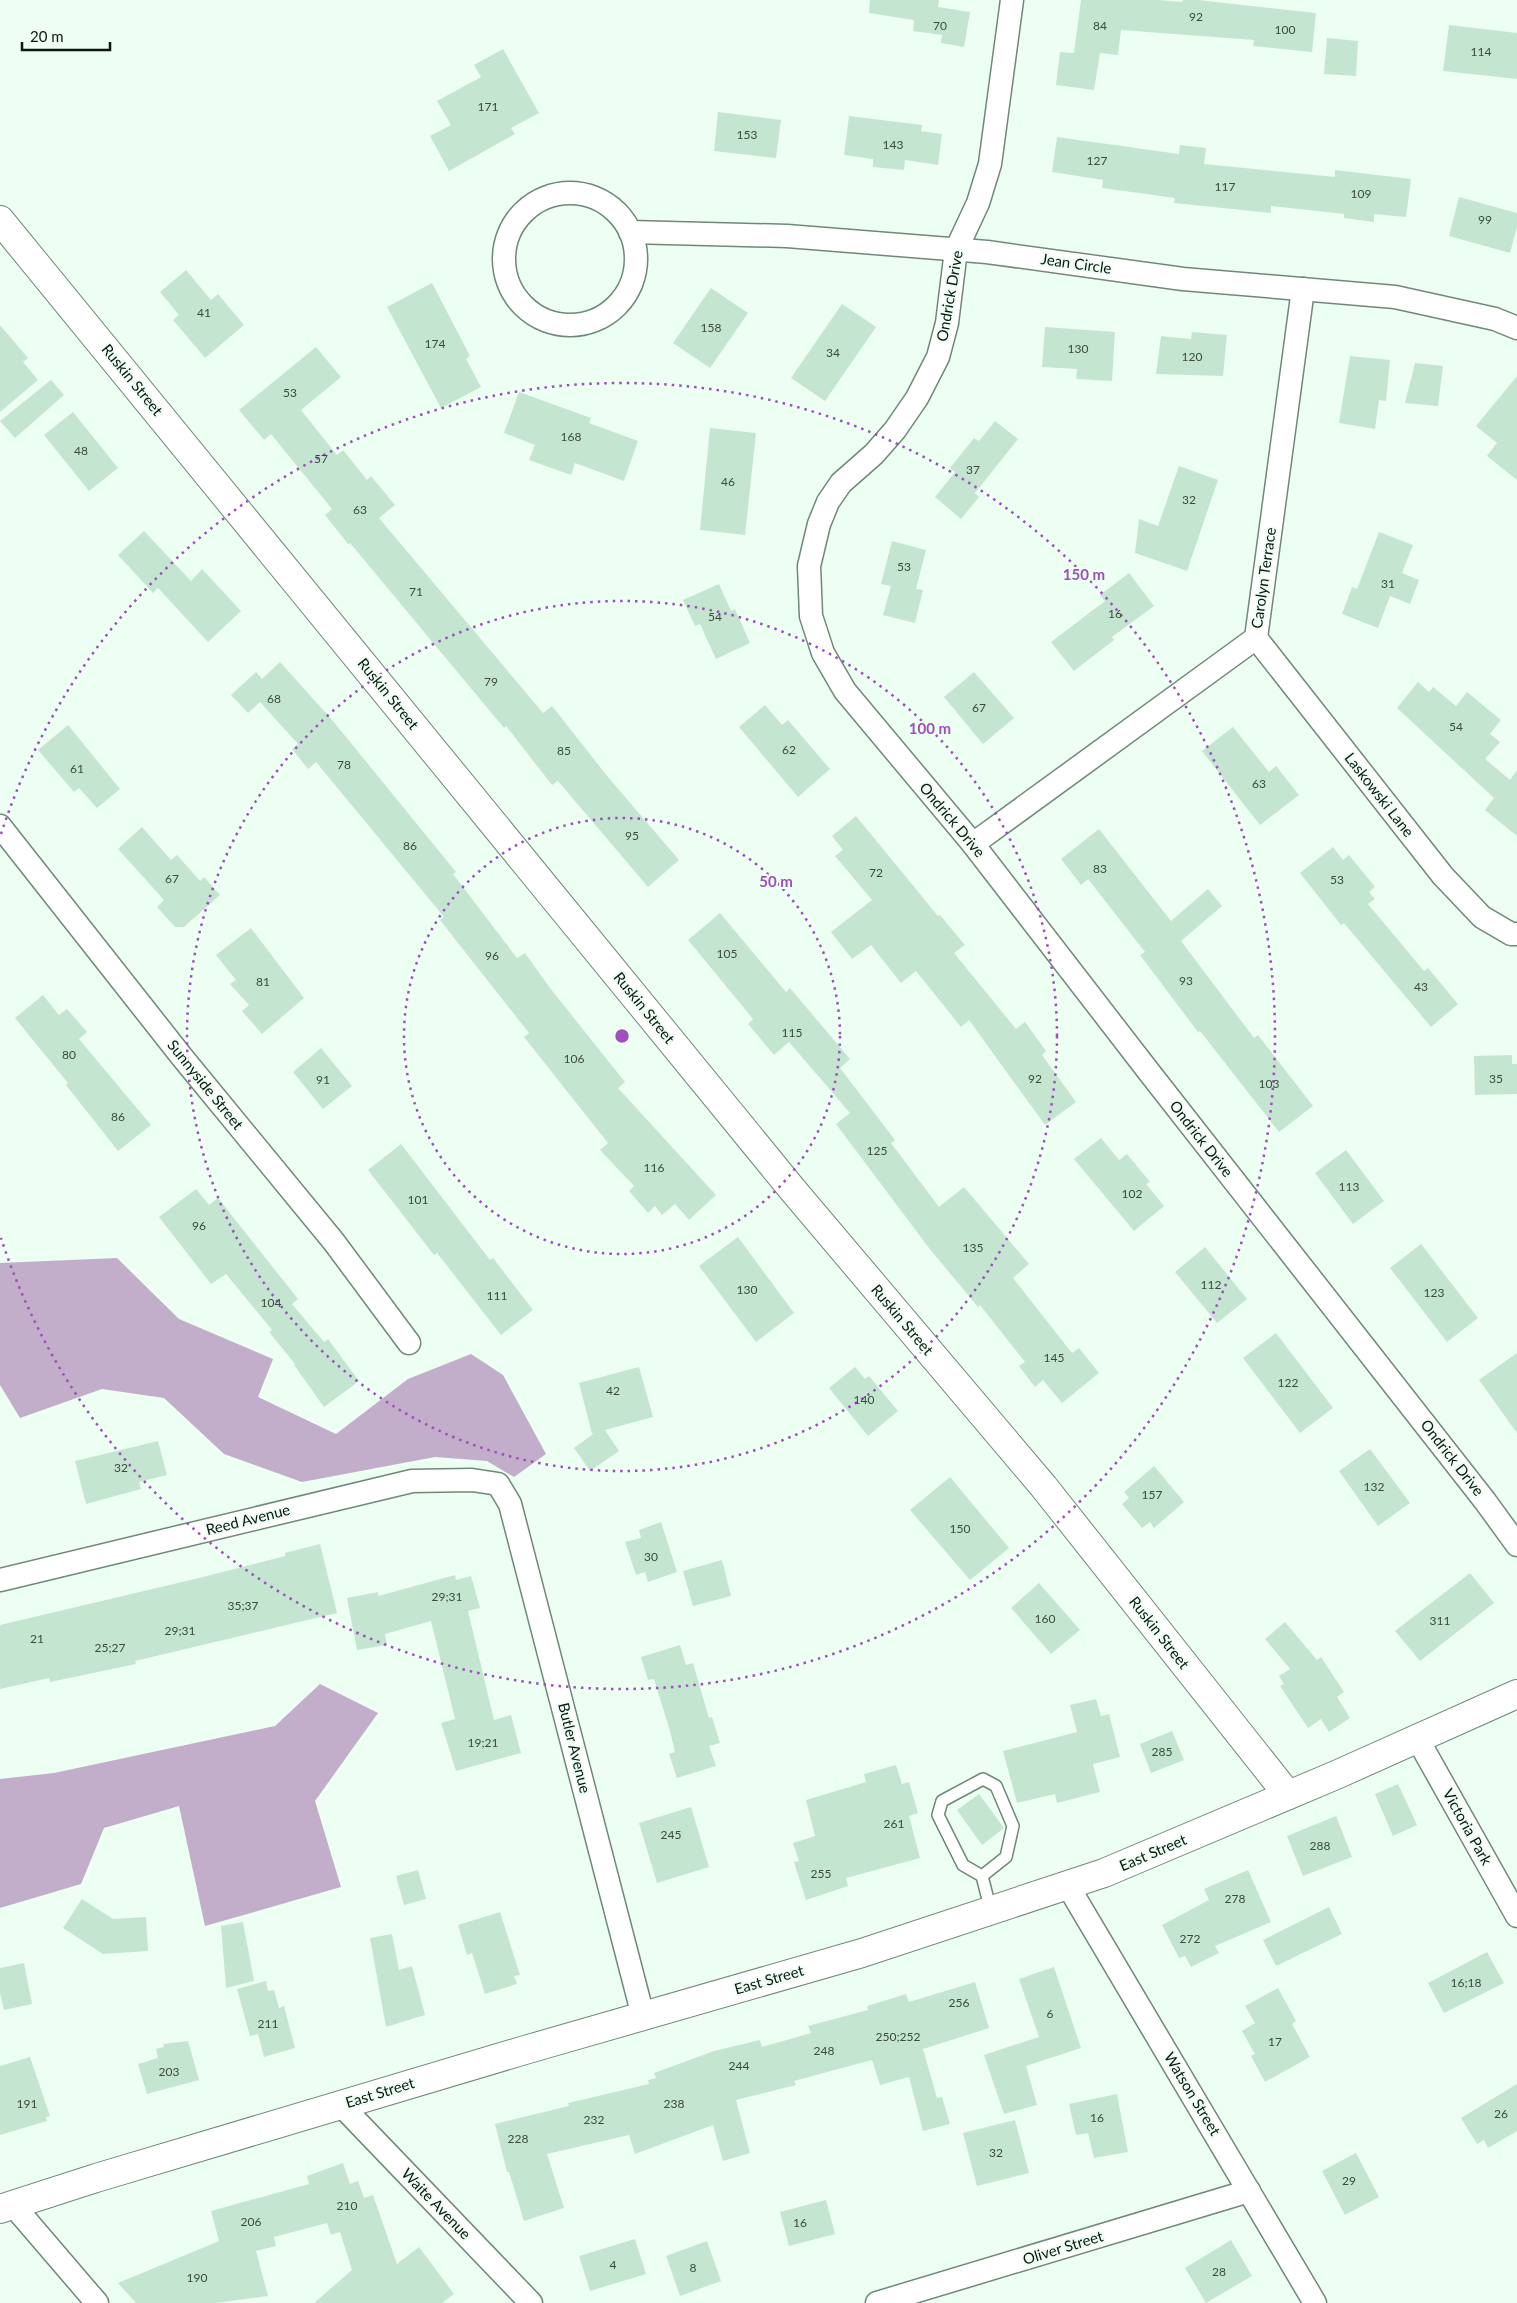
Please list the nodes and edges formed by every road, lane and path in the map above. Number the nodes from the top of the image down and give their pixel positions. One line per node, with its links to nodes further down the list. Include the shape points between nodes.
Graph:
1 (1012, 0): 4 (street, Ondrick Drive, via 990,164 978,203)
2 (0, 220): 17 (street, Ruskin Street, via 792,1189 1044,1487)
3 (630, 232): 3 (street, via 635,263 630,284 612,309 594,320 562,324 542,318 522,304 507,280 504,251 514,224 533,204 546,198 567,193 588,195 613,209); 4 (street, Jean Circle, via 787,236)
4 (956, 250): 5 (street, Jean Circle, via 1183,279); 9 (street, Ondrick Drive, via 947,322 938,357 904,418 885,443 841,483 828,502 809,566 811,616 823,653 845,692)
5 (1303, 290): 6 (street, Jean Circle, via 1395,298 1495,318); 7 (street, Carolyn Terrace)
6 (1517, 328)
7 (1256, 638): 9 (street, Carolyn Terrace); 10 (street, Laskowski Lane, via 1443,876 1482,917 1511,934)
8 (0, 826): 11 (street, Sunnyside Street, via 182,1057 334,1242)
9 (973, 844): 13 (street, Ondrick Drive)
10 (1517, 934)
11 (410, 1343)
12 (498, 1484): 14 (street, Reed Avenue, via 472,1480 412,1481); 22 (street, Butler Avenue, via 510,1504)
13 (1517, 1545)
14 (0, 1580)
15 (1517, 1694): 16 (street, East Street)
16 (1417, 1738): 17 (street, East Street); 21 (street, Victoria Park)
17 (1288, 1795): 19 (street, East Street, via 1104,1874)
18 (982, 1876): 18 (lane, via 963,1865 938,1815 942,1801 983,1778 996,1786 1013,1826 1006,1857); 20 (lane)
19 (1068, 1886): 20 (street, East Street); 24 (street, Watson Street)
20 (991, 1911): 22 (street, East Street, via 862,1953)
21 (1517, 1916)
22 (643, 2016): 23 (street, East Street)
23 (341, 2105): 25 (street, East Street); 27 (street, Waite Avenue)
24 (1249, 2191): 28 (street, Oliver Street); 29 (street, Watson Street)
25 (6, 2207): 26 (street)
26 (97, 2303)
27 (530, 2303)
28 (877, 2303)
29 (1315, 2303)

